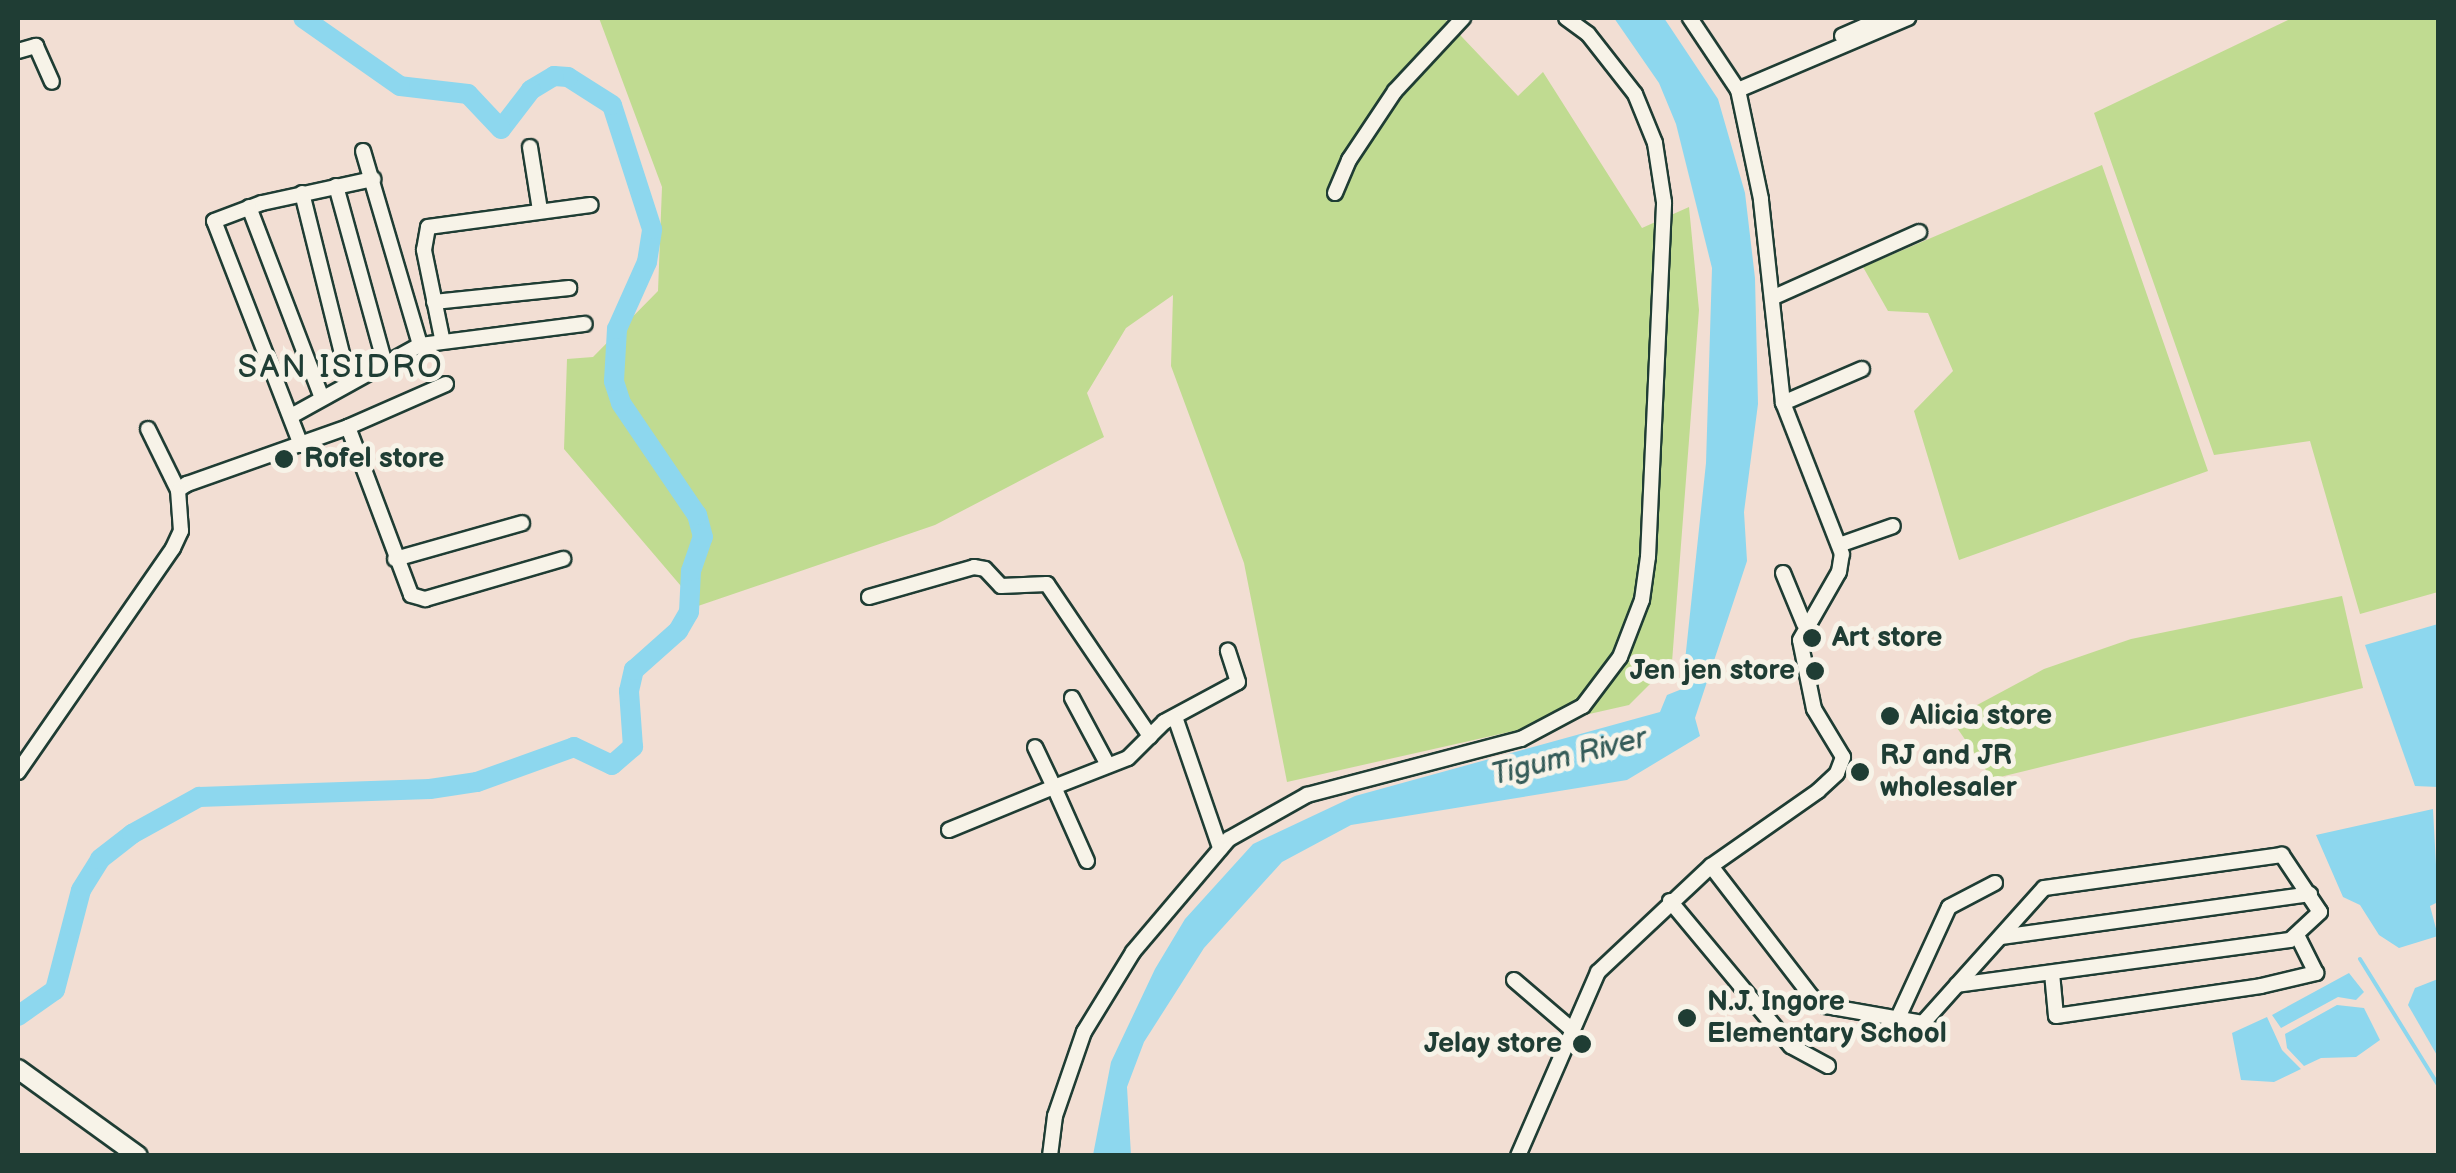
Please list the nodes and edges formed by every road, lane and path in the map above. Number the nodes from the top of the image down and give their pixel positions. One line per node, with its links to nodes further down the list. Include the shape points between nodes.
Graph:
1 (1463, 18): 15 (street, via 1395,92 1348,160)
2 (1566, 18): 54 (street, via 1588,34 1635,94 1655,143 1664,202 1648,557 1642,600 1620,657 1583,706 1520,739 1307,795)
3 (1690, 18): 9 (street)
4 (1883, 18): 8 (street)
5 (1908, 18): 8 (street)
6 (18, 51): 7 (street, via 36,46)
7 (52, 82)
8 (1753, 83): 9 (street)
9 (1738, 90): 21 (street)
10 (530, 147): 18 (street)
11 (363, 151): 12 (street)
12 (373, 179): 13 (street); 25 (street)
13 (336, 186): 14 (street); 26 (street)
14 (302, 193): 17 (street); 28 (street)
15 (1335, 193)
16 (591, 205): 18 (street)
17 (249, 206): 30 (street); 32 (street, via 214,221)
18 (540, 210): 22 (street, via 428,228 424,250)
19 (1918, 232): 21 (street)
20 (569, 288): 22 (street)
21 (1774, 297): 31 (street)
22 (434, 302): 24 (street)
23 (585, 324): 24 (street)
24 (442, 338): 25 (street)
25 (420, 345): 26 (street)
26 (385, 364): 28 (street)
27 (1862, 369): 31 (street)
28 (349, 382): 30 (street)
29 (446, 384): 33 (street)
30 (322, 398): 32 (street)
31 (1783, 403): 39 (street)
32 (293, 415): 35 (street)
33 (348, 427): 35 (street); 40 (street)
34 (148, 429): 36 (street)
35 (301, 445): 36 (street)
36 (178, 490): 51 (street, via 180,531 173,548)
37 (522, 523): 40 (street)
38 (1893, 526): 39 (street)
39 (1840, 545): 44 (street, via 1839,572)
40 (396, 559): 41 (street, via 410,595 425,599)
41 (563, 559)
42 (1784, 573): 44 (street)
43 (869, 597): 48 (street, via 974,568 986,569 1001,586 1047,584)
44 (1804, 624): 56 (street, via 1800,659 1814,709 1840,746 1841,766 1818,791)
45 (1228, 651): 47 (street, via 1238,682)
46 (1072, 698): 50 (street)
47 (1175, 717): 48 (street); 54 (street)
48 (1150, 736): 50 (street, via 1128,758)
49 (1035, 748): 52 (street)
50 (1108, 765): 52 (street)
51 (18, 772)
52 (1054, 787): 53 (street); 55 (street)
53 (949, 830)
54 (1220, 848): 70 (street, via 1133,952 1084,1032 1055,1116)
55 (1087, 860)
56 (1711, 866): 59 (street); 65 (street, via 1812,998)
57 (1995, 883): 65 (street, via 1949,907)
58 (2310, 894): 60 (street, via 2320,912); 61 (street); 61 (street, via 2282,854 2044,888)
59 (1670, 901): 66 (street, via 1598,972); 67 (street, via 1791,1046)
60 (2297, 935): 62 (street); 62 (street, via 2316,972 2260,986 2056,1016)
61 (2000, 937): 64 (street)
62 (2052, 974): 64 (street)
63 (1514, 980): 66 (street)
64 (1957, 985): 65 (street, via 1923,1023)
65 (1897, 1020)
66 (1570, 1028): 71 (street)
67 (1828, 1066)
68 (18, 1070): 69 (main road)
69 (138, 1156)
70 (1050, 1156)
71 (1518, 1156)

